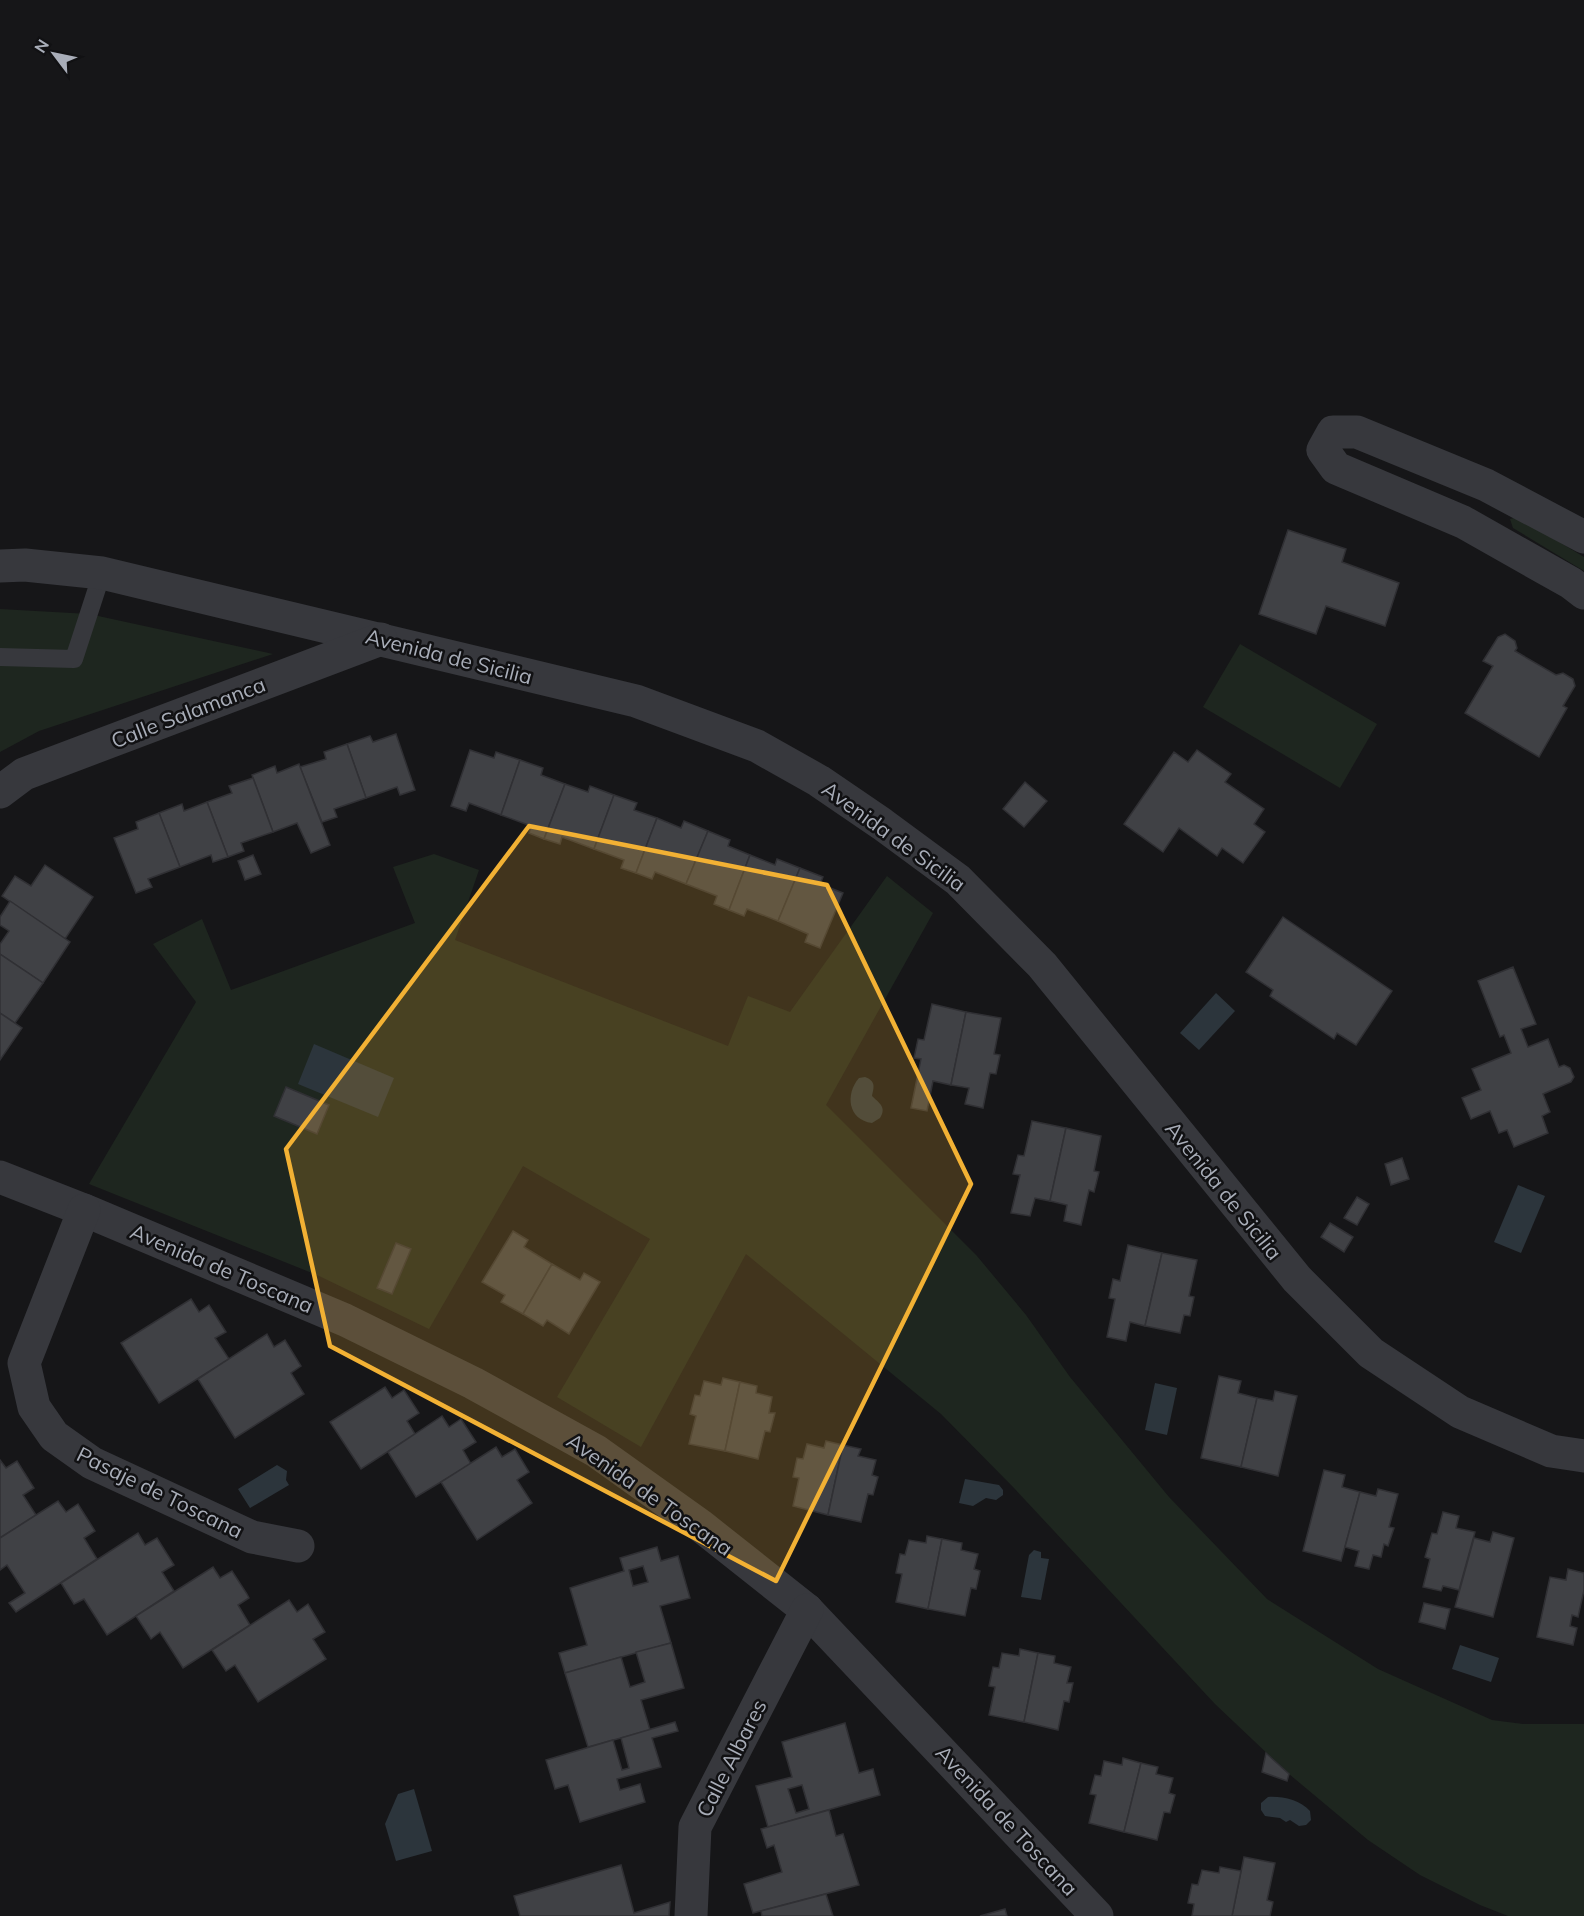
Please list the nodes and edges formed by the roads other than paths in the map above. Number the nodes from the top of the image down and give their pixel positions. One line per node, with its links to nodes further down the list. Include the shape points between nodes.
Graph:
1 (1584, 537): 4 (street, via 1486,485 1357,432 1334,432 1323,450 1336,468 1463,522)
2 (0, 566): 3 (street, Avenida de Sicilia)
3 (102, 573): 5 (street, Avenida de Sicilia); 6 (lane, via 74,659)
4 (1584, 593)
5 (381, 639): 7 (street, Calle Salamanca, via 24,774); 10 (street, Avenida de Sicilia, via 636,701 757,746 864,811 958,880 1041,965 1297,1279 1371,1353 1460,1412 1551,1451)
6 (0, 657)
7 (0, 792)
8 (0, 1177): 9 (street, Avenida de Toscana)
9 (84, 1210): 11 (street, Pasaje de Toscana, via 24,1363 34,1407 54,1436 92,1463 252,1538); 12 (street, Avenida de Toscana, via 345,1320 473,1383 586,1445 701,1526)
10 (1584, 1456)
11 (298, 1546)
12 (807, 1610): 13 (street, Calle Albares, via 695,1827); 14 (street, Avenida de Toscana)
13 (691, 1916)
14 (1098, 1916)

